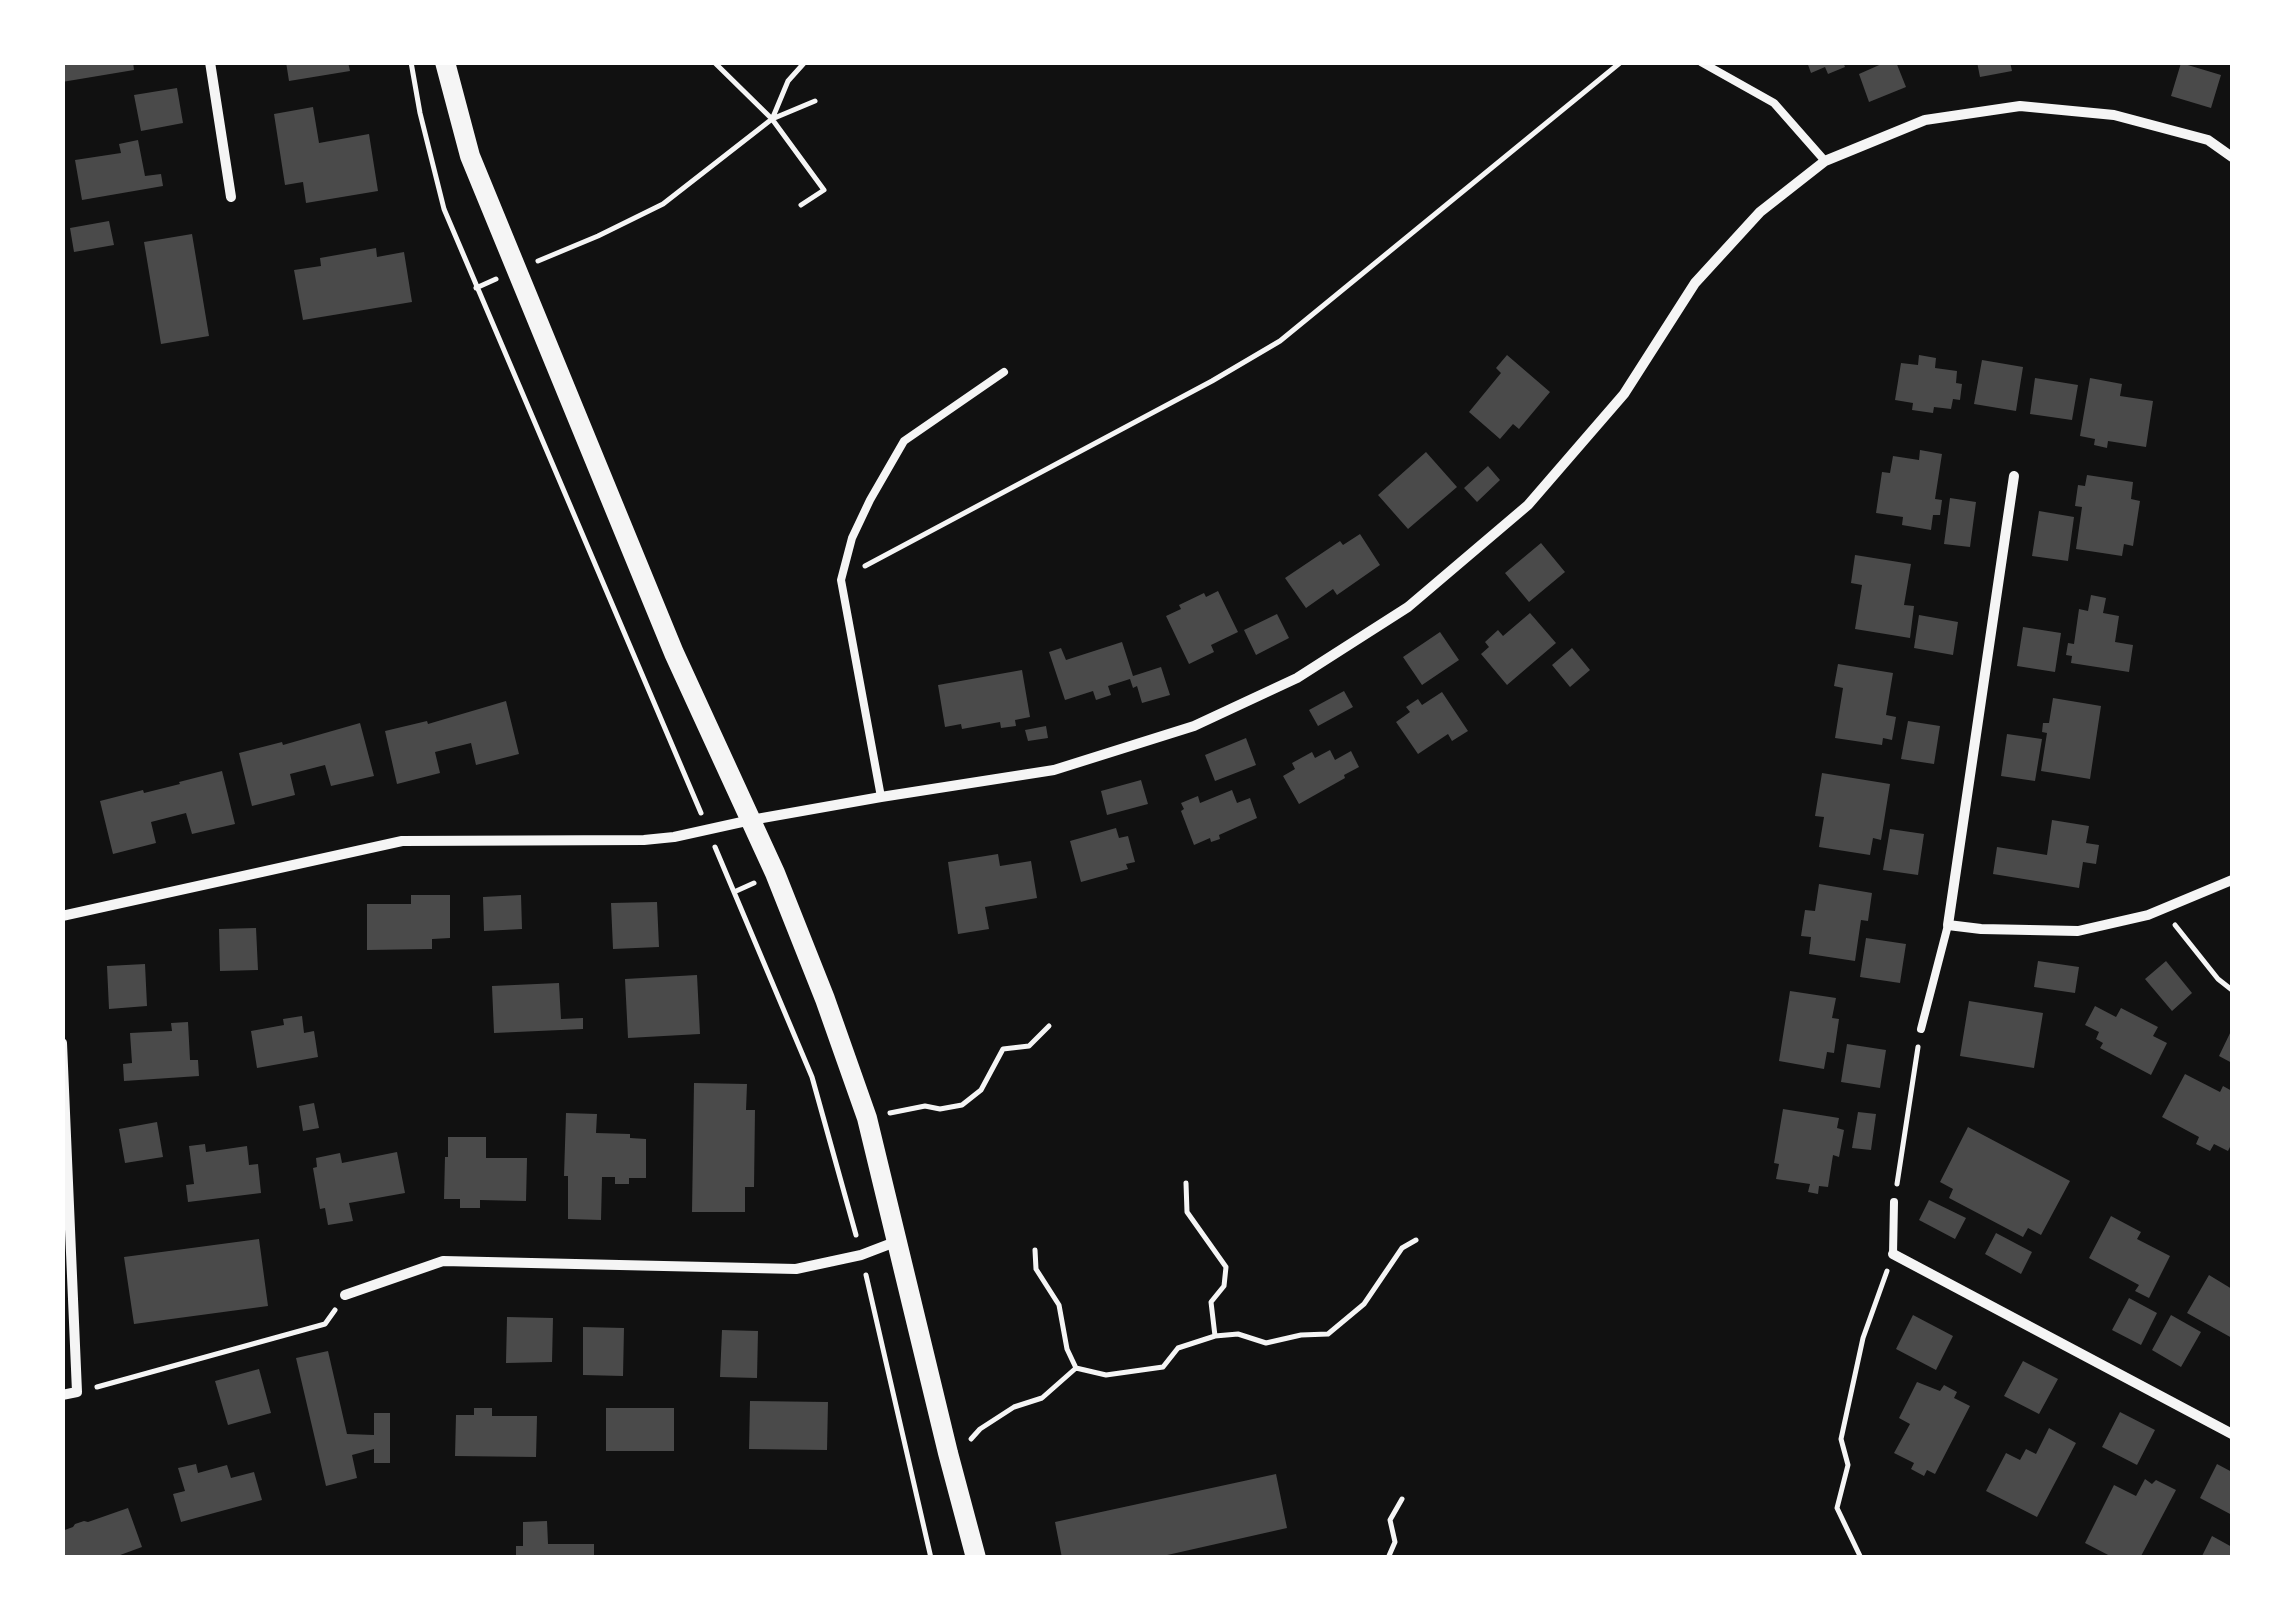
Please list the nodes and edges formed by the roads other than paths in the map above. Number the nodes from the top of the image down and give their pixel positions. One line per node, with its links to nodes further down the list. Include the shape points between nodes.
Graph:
1 (210, 62): 6 (street)
2 (445, 62): 10 (main road, via 470,156 674,653)
3 (1701, 62): 5 (lane, via 1774,103)
4 (2232, 157): 5 (street, via 2208,140 2114,115 2020,106 1924,120)
5 (1825, 161): 9 (street, via 1760,212 1695,283 1624,394 1528,505 1408,607 1297,678 1194,726 1054,770)
6 (231, 197)
7 (1004, 372): 9 (lane, via 904,441 852,538 841,580)
8 (2014, 476): 13 (street)
9 (880, 798): 10 (street)
10 (751, 820): 12 (street, via 644,840 402,841); 17 (main road, via 867,1118)
11 (2232, 880): 13 (street, via 2163,909 2078,930)
12 (62, 916)
13 (1948, 925): 14 (lane)
14 (1921, 1029)
15 (62, 1044): 20 (street, via 77,1392)
16 (1894, 1202): 18 (lane)
17 (896, 1242): 19 (street, via 796,1269 443,1262); 22 (main road)
18 (1893, 1254): 21 (street)
19 (345, 1295)
20 (62, 1395)
21 (2232, 1434)
22 (976, 1558)

